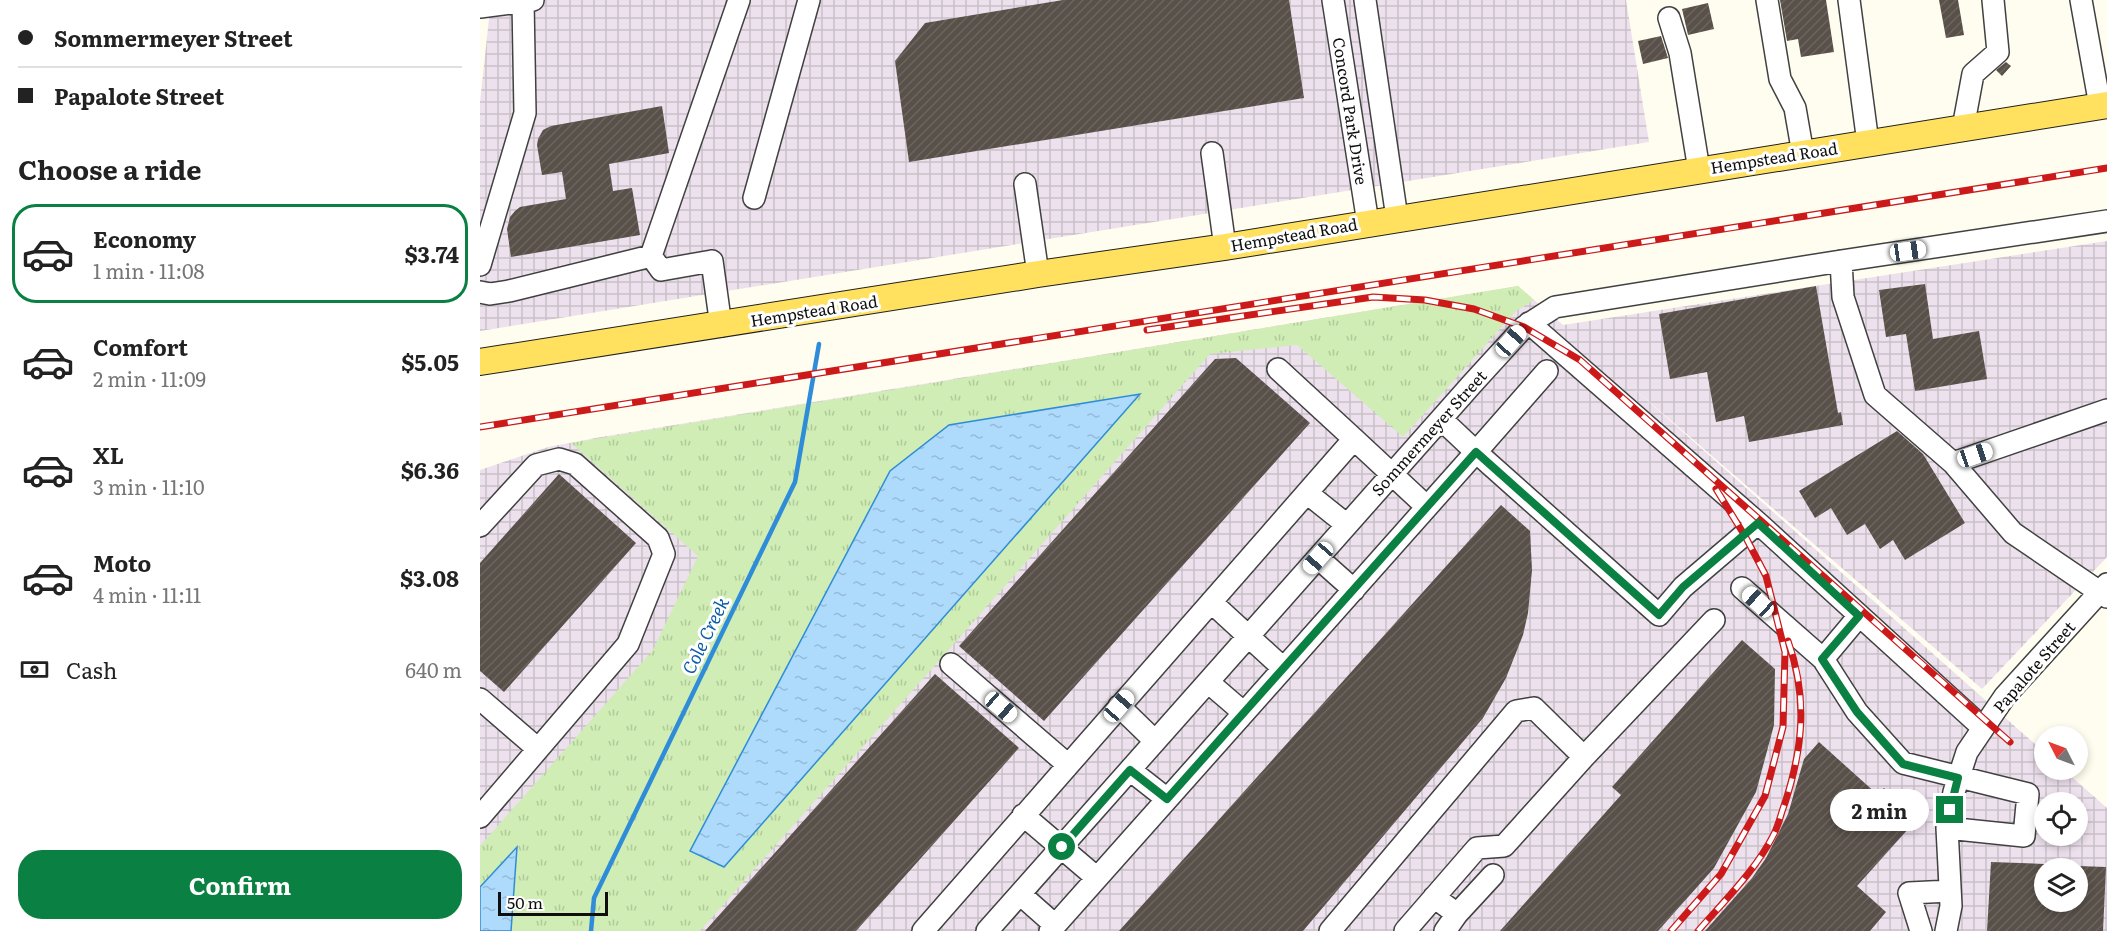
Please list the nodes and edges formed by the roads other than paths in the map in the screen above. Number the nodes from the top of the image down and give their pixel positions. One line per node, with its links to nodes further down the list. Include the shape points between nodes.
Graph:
1 (739, 0): 24 (street)
2 (809, 0): 19 (street)
3 (1333, 0): 22 (street, Concord Park Drive)
4 (1365, 0): 20 (street, Concord Park Drive)
5 (1767, 0): 16 (street, via 1780,79 1795,108)
6 (1849, 0): 14 (street)
7 (1993, 0): 13 (street, via 1998,52 1973,74)
8 (2081, 0): 12 (street)
9 (528, 1): 10 (street); 26 (street, via 525,113)
10 (480, 7)
11 (1669, 18): 17 (street, via 1680,53)
12 (2104, 106): 13 (main road, Hempstead Road)
13 (1963, 128): 14 (main road, Hempstead Road)
14 (1868, 143): 16 (main road, Hempstead Road)
15 (1212, 153): 23 (street)
16 (1803, 154): 17 (main road, Hempstead Road)
17 (1699, 170): 20 (main road, Hempstead Road)
18 (1025, 184): 27 (street)
19 (754, 198)
20 (1396, 218): 22 (main road, Hempstead Road)
21 (2107, 221): 25 (street, Sommermeyer Street)
22 (1368, 223): 23 (main road, Hempstead Road)
23 (1225, 247): 27 (main road, Hempstead Road)
24 (651, 256): 28 (street, via 509,291); 30 (street, via 661,270 712,261)
25 (1841, 261): 29 (street, Sommermeyer Street, via 1556,307); 38 (street, via 1843,297 1875,394)
26 (480, 265)
27 (1038, 274): 30 (main road, Hempstead Road)
28 (480, 292)
29 (1529, 323): 35 (street, Sommermeyer Street); 42 (street)
30 (721, 326): 31 (main road, Hempstead Road)
31 (480, 362)
32 (1278, 369): 36 (street)
33 (1548, 371): 37 (street)
34 (2107, 410): 38 (street)
35 (1441, 419): 37 (street); 39 (street, Sommermeyer Street)
36 (1354, 439): 39 (street); 40 (street)
37 (1476, 452): 41 (street); 42 (street, via 1659,615 1683,587)
38 (1953, 463): 48 (street, via 2013,533)
39 (1393, 474): 41 (street); 44 (street, Sommermeyer Street)
40 (1307, 493): 44 (street); 49 (street)
41 (1427, 507): 47 (street)
42 (1758, 523): 50 (street)
43 (481, 524): 62 (street, via 536,465 559,459 575,464 649,530 664,554 628,644)
44 (1347, 525): 45 (street, Sommermeyer Street)
45 (1318, 558): 47 (street); 52 (street, Sommermeyer Street)
46 (1742, 588): 53 (street)
47 (1354, 590): 55 (street)
48 (2105, 591): 60 (street, Papalote Street, via 2005,696)
49 (1210, 602): 52 (street); 58 (street)
50 (1859, 616): 53 (street); 60 (street)
51 (1714, 620): 63 (street)
52 (1249, 636): 55 (street); 56 (street, Sommermeyer Street)
53 (1822, 659): 66 (street, via 1857,712 1903,764)
54 (951, 664): 64 (street)
55 (1283, 669): 59 (street)
56 (1208, 682): 59 (street); 61 (street, Sommermeyer Street)
57 (480, 699): 62 (street)
58 (1119, 706): 61 (street); 64 (street)
59 (1244, 713): 67 (street)
60 (1983, 728): 66 (street, Papalote Street, via 1966,752)
61 (1155, 741): 65 (street, Sommermeyer Street)
62 (538, 750): 69 (street)
63 (1584, 757): 76 (street, via 1504,846 1477,848); 81 (street, via 1534,708 1516,711)
64 (1067, 764): 68 (street)
65 (1130, 770): 67 (street); 71 (street, Sommermeyer Street)
66 (1958, 778): 70 (street, Papalote Street); 70 (street, via 2028,795 2024,836)
67 (1167, 799): 73 (street)
68 (1023, 815): 71 (street); 79 (street)
69 (480, 817)
70 (1947, 828): 74 (street, Papalote Street)
71 (1062, 847): 73 (street); 75 (street, Sommermeyer Street)
72 (1493, 875): 77 (street)
73 (1097, 878): 78 (street)
74 (1950, 891): 83 (street, via 1909,893); 84 (street, Papalote Street)
75 (1020, 894): 78 (street); 80 (street, Sommermeyer Street)
76 (1434, 897): 77 (street); 82 (street)
77 (1451, 923)
78 (1052, 928)
79 (923, 931)
80 (987, 931)
81 (1330, 931)
82 (1405, 931)
83 (1921, 931)
84 (1946, 931)

